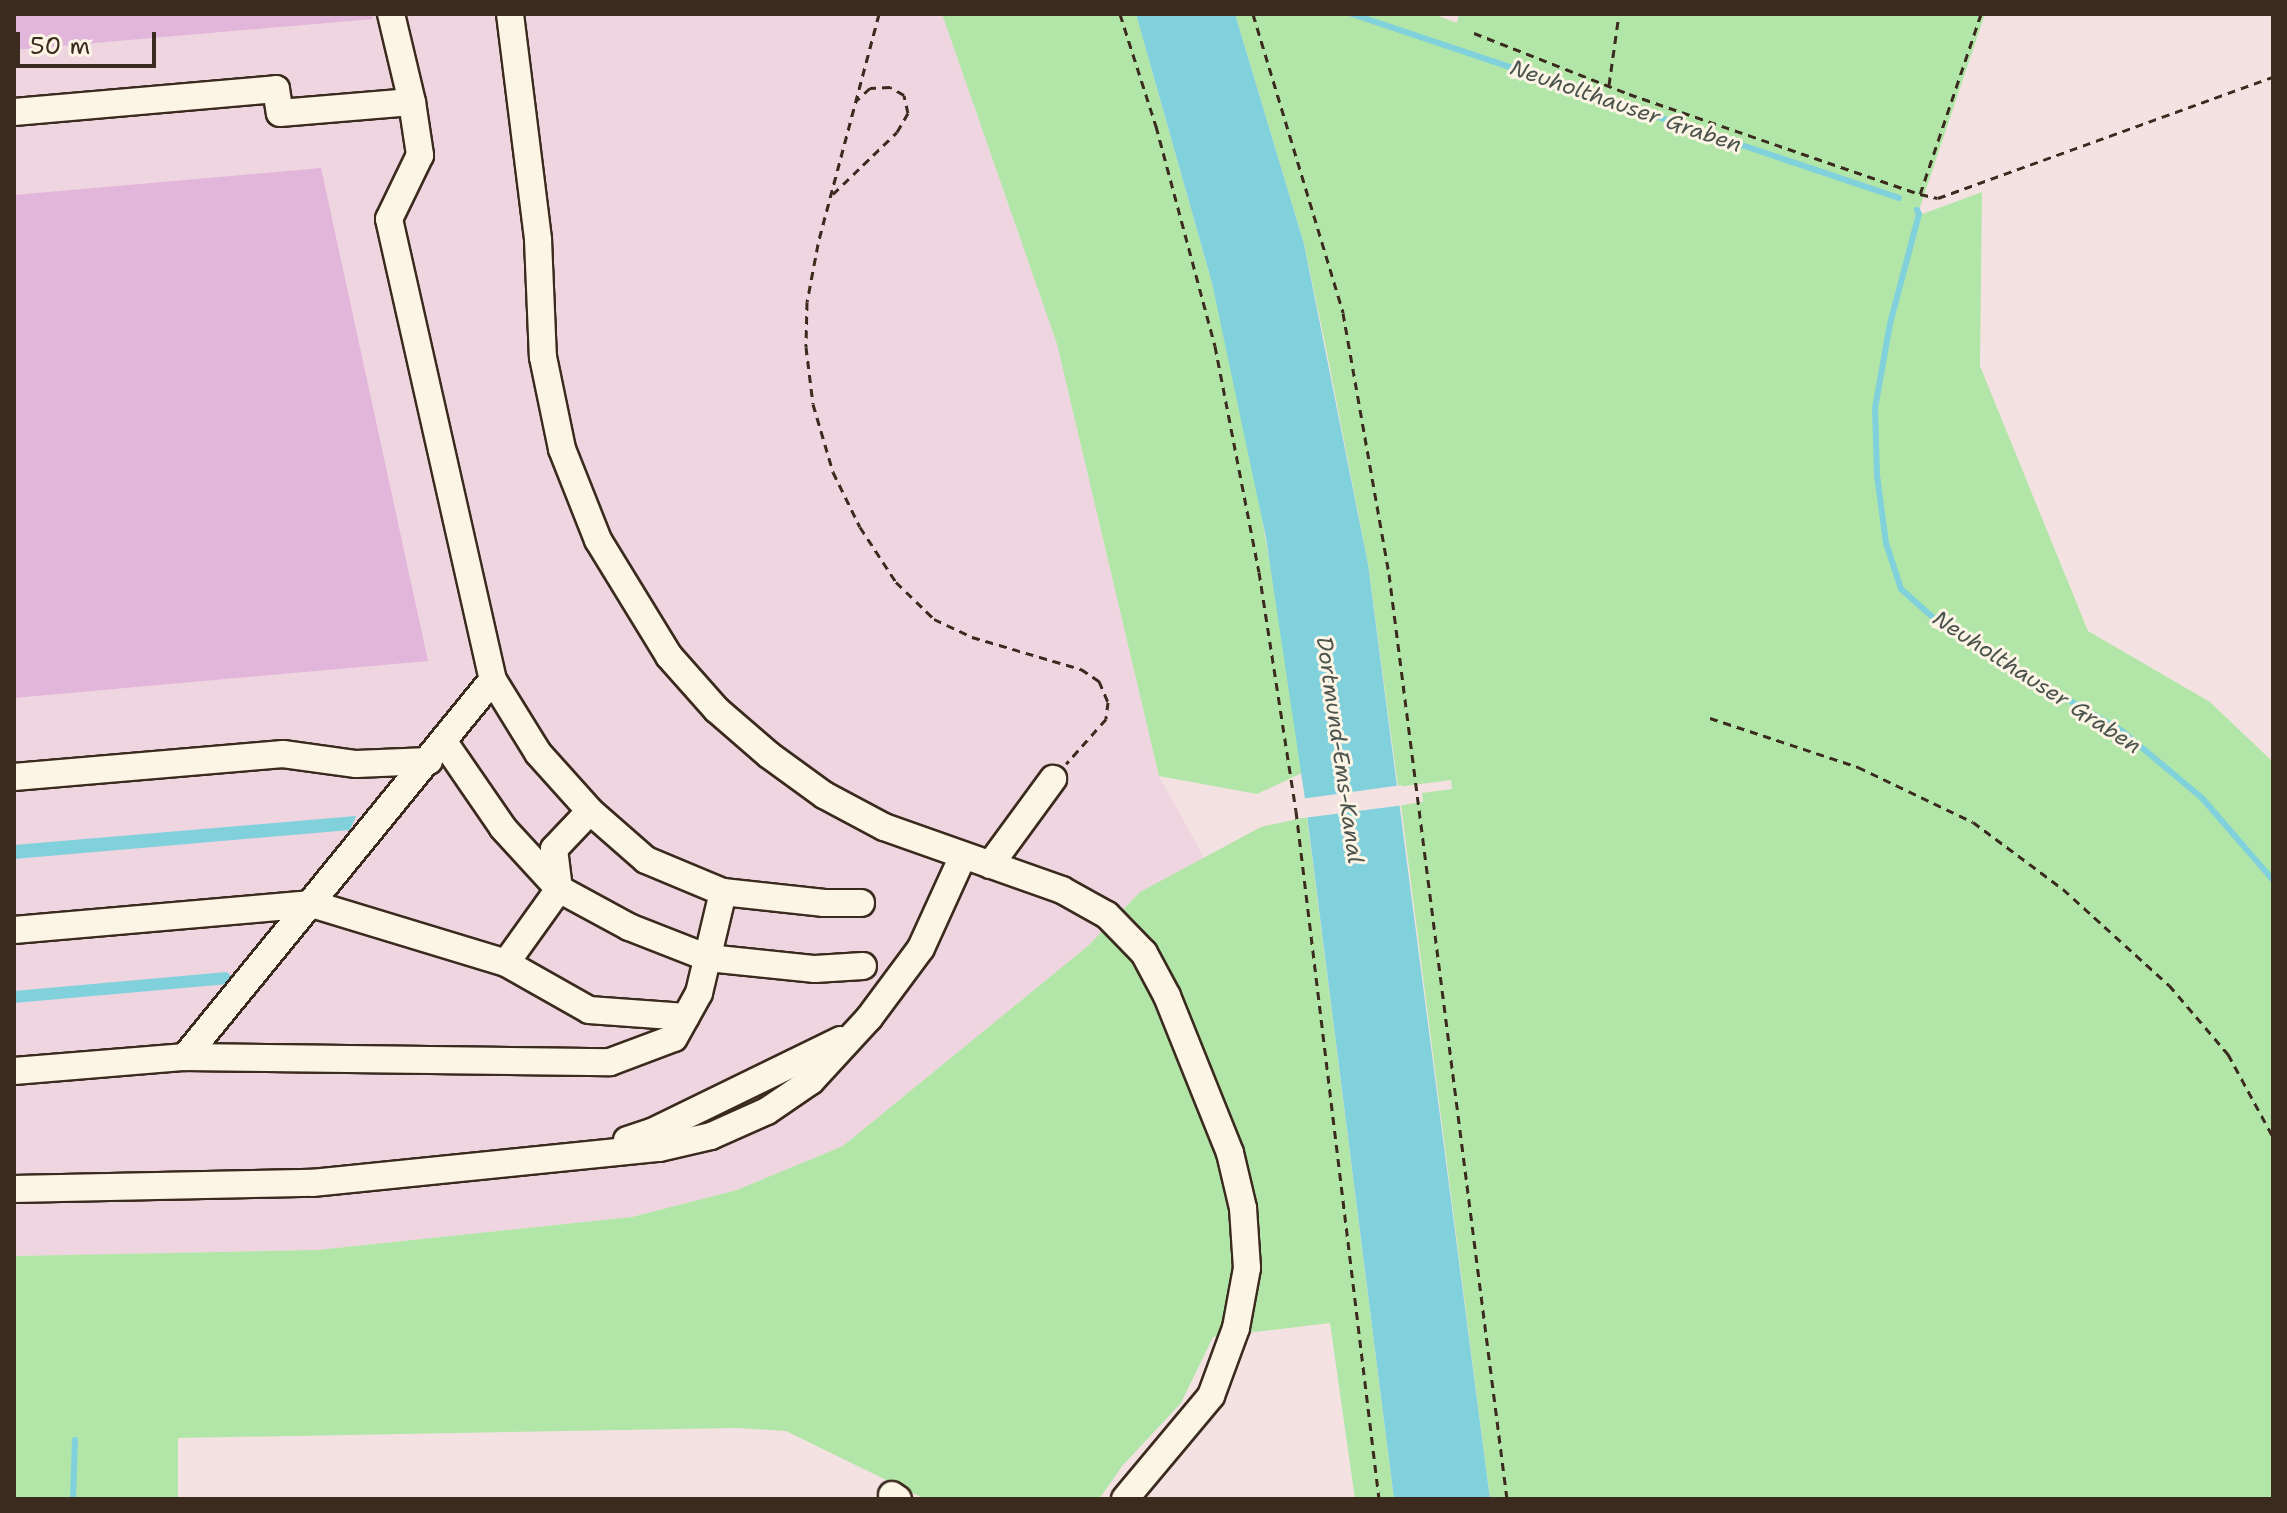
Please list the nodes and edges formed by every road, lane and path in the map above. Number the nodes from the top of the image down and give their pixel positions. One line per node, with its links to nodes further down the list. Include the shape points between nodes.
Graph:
1 (391, 14): 11 (lane)
2 (510, 14): 22 (lane, via 538,240 543,357 562,449 598,540 669,656 717,710 824,795 884,827)
3 (879, 14): 12 (path)
4 (1120, 14): 38 (path, via 1215,346 1259,572 1296,811)
5 (1253, 14): 39 (path, via 1343,313 1389,574)
6 (1619, 14): 10 (path)
7 (1981, 14): 14 (path)
8 (1474, 33): 10 (path)
9 (2273, 77): 14 (path, via 1938,198)
10 (1608, 86): 14 (path)
11 (412, 102): 13 (lane, via 280,113 276,89); 16 (lane, via 420,155 389,219)
12 (856, 102): 15 (path); 15 (path, via 870,88 890,87 904,95 908,113 897,132)
13 (14, 112)
14 (1920, 194)
15 (831, 197): 20 (path, via 807,302 806,347 813,404 833,472 896,582 934,619 972,637 1081,669 1099,681 1108,702 1106,719)
16 (493, 680): 18 (lane); 21 (lane, via 538,753)
17 (1710, 718): 35 (path, via 1858,767 1973,822 2063,889 2169,985 2228,1054)
18 (436, 752): 19 (lane, via 356,764 283,754); 24 (lane); 27 (lane)
19 (14, 777)
20 (1053, 779): 23 (lane)
21 (590, 811): 24 (lane, via 554,849); 25 (lane, via 646,860)
22 (963, 856): 23 (lane); 36 (lane, via 921,948 869,1018 838,1042 652,1132 560,1158 312,1183)
23 (990, 865): 37 (lane, via 1081,899 1107,915 1144,953 1167,996 1230,1153 1243,1208 1247,1268 1236,1328 1211,1396)
24 (559, 889): 29 (lane, via 629,927); 30 (lane)
25 (723, 892): 26 (lane); 29 (lane)
26 (861, 903)
27 (312, 904): 28 (lane); 30 (lane); 33 (lane)
28 (14, 930)
29 (708, 958): 31 (lane, via 815,969); 32 (lane)
30 (506, 963): 32 (lane, via 589,1010)
31 (863, 966)
32 (686, 1017): 33 (lane, via 674,1038 610,1062)
33 (185, 1057): 34 (lane)
34 (14, 1071)
35 (2273, 1137)
36 (14, 1189)
37 (1125, 1499)
38 (1379, 1499)
39 (1507, 1499)

